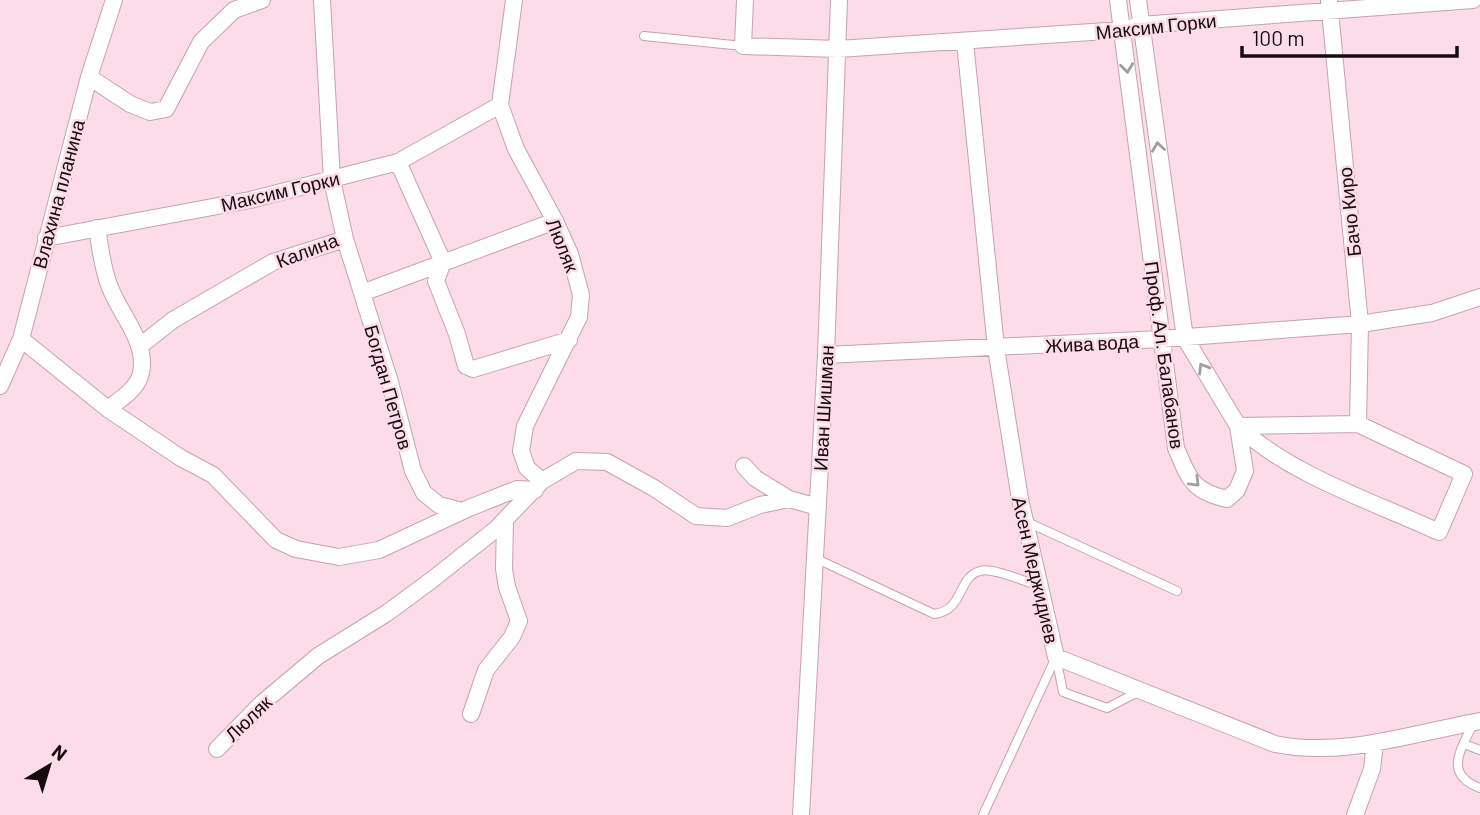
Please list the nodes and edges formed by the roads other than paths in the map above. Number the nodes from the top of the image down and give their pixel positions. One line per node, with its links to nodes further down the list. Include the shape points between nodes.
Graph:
1 (114, 0): 17 (street, Влахина планина)
2 (262, 0): 17 (street, via 234,10 201,42 166,108 150,112 130,104)
3 (322, 0): 20 (street, Калина)
4 (514, 0): 18 (street, Люляк)
5 (745, 0): 15 (street)
6 (839, 0): 16 (street, Иван Шишман)
7 (1118, 0): 12 (street, Проф. Ал. Балабанов)
8 (1138, 0): 11 (street, Проф. Ал. Балабанов)
9 (1472, 0): 10 (street, Максим Горки)
10 (1329, 6): 11 (street, Максим Горки); 28 (street, Бачо Киро)
11 (1141, 25): 12 (street, Максим Горки); 29 (street, Проф. Ал. Балабанов, one-way to 11)
12 (1122, 30): 14 (street, Максим Горки); 31 (street, Проф. Ал. Балабанов, one-way to 31)
13 (643, 36): 15 (lane)
14 (965, 42): 16 (street, Максим Горки); 34 (street, Асен Меджидиев)
15 (743, 46): 16 (street, Максим Горки)
16 (838, 49): 35 (street, Иван Шишман)
17 (89, 77): 23 (street, Влахина планина)
18 (500, 105): 19 (street, Максим Горки); 21 (street, Люляк, via 516,149)
19 (398, 162): 20 (street, Максим Горки); 25 (street)
20 (332, 180): 22 (street, Максим Горки); 24 (street, Калина)
21 (555, 221): 25 (street); 32 (street, Люляк, via 581,295 579,317)
22 (97, 228): 23 (street, Максим Горки); 33 (street, via 107,282)
23 (46, 238): 30 (street, Влахина планина)
24 (345, 239): 26 (street, Богдан Петров); 33 (street, Калина, via 273,262 173,320)
25 (443, 262): 26 (street); 32 (street, via 436,281 466,366 472,369)
26 (362, 293): 44 (street, Богдан Петров, via 413,471 425,493 439,505)
27 (1480, 297): 28 (street, Жива вода, via 1432,313)
28 (1360, 324): 29 (street, Жива вода); 38 (street, Бачо Киро)
29 (1185, 338): 31 (street, Жива вода); 39 (street, Проф. Ал. Балабанов, one-way to 29)
30 (21, 339): 36 (street, Влахина планина); 37 (street)
31 (1161, 339): 34 (street, Жива вода); 39 (street, Проф. Ал. Балабанов, one-way to 39, via 1176,449 1190,481 1210,495 1227,499 1237,490 1245,471)
32 (569, 340): 41 (street, Люляк, via 525,426 521,451)
33 (140, 346): 37 (street, via 141,374 133,388)
34 (996, 348): 35 (street, Жива вода); 46 (street, Асен Меджидиев)
35 (826, 355): 43 (street, Иван Шишман)
36 (0, 386)
37 (108, 409): 44 (street, via 214,475 275,540 296,549 339,557 379,550)
38 (1357, 424): 39 (street); 39 (street, via 1464,474 1439,532 1287,464)
39 (1238, 426)
40 (744, 466): 42 (street)
41 (538, 485): 42 (street, Люляк, via 576,461 607,462 696,516 727,518); 44 (street, via 517,488); 45 (street, Люляк)
42 (789, 499): 43 (street, Люляк)
43 (818, 507): 47 (street, Иван Шишман)
44 (462, 511)
45 (505, 520): 52 (street, via 504,569 519,621 486,670); 56 (street, Люляк, via 387,612 318,656)
46 (1025, 521): 48 (street, Асен Меджидиев); 49 (lane)
47 (815, 558): 48 (lane, via 934,614 952,608 980,570); 59 (street, Иван Шишман)
48 (1040, 586): 50 (street, Асен Меджидиев)
49 (1177, 591)
50 (1056, 657): 51 (street, Асен Меджидиев); 51 (lane, via 1063,692 1107,708); 60 (lane)
51 (1140, 691): 54 (street, Асен Меджидиев, via 1275,744 1321,749)
52 (471, 714)
53 (1477, 721): 54 (street, Асен Меджидиев); 55 (lane)
54 (1375, 743): 61 (street, via 1372,769)
55 (1464, 744): 57 (lane); 58 (lane, via 1457,759 1459,774)
56 (216, 748)
57 (1480, 750)
58 (1480, 789)
59 (802, 815)
60 (983, 815)
61 (1355, 815)

